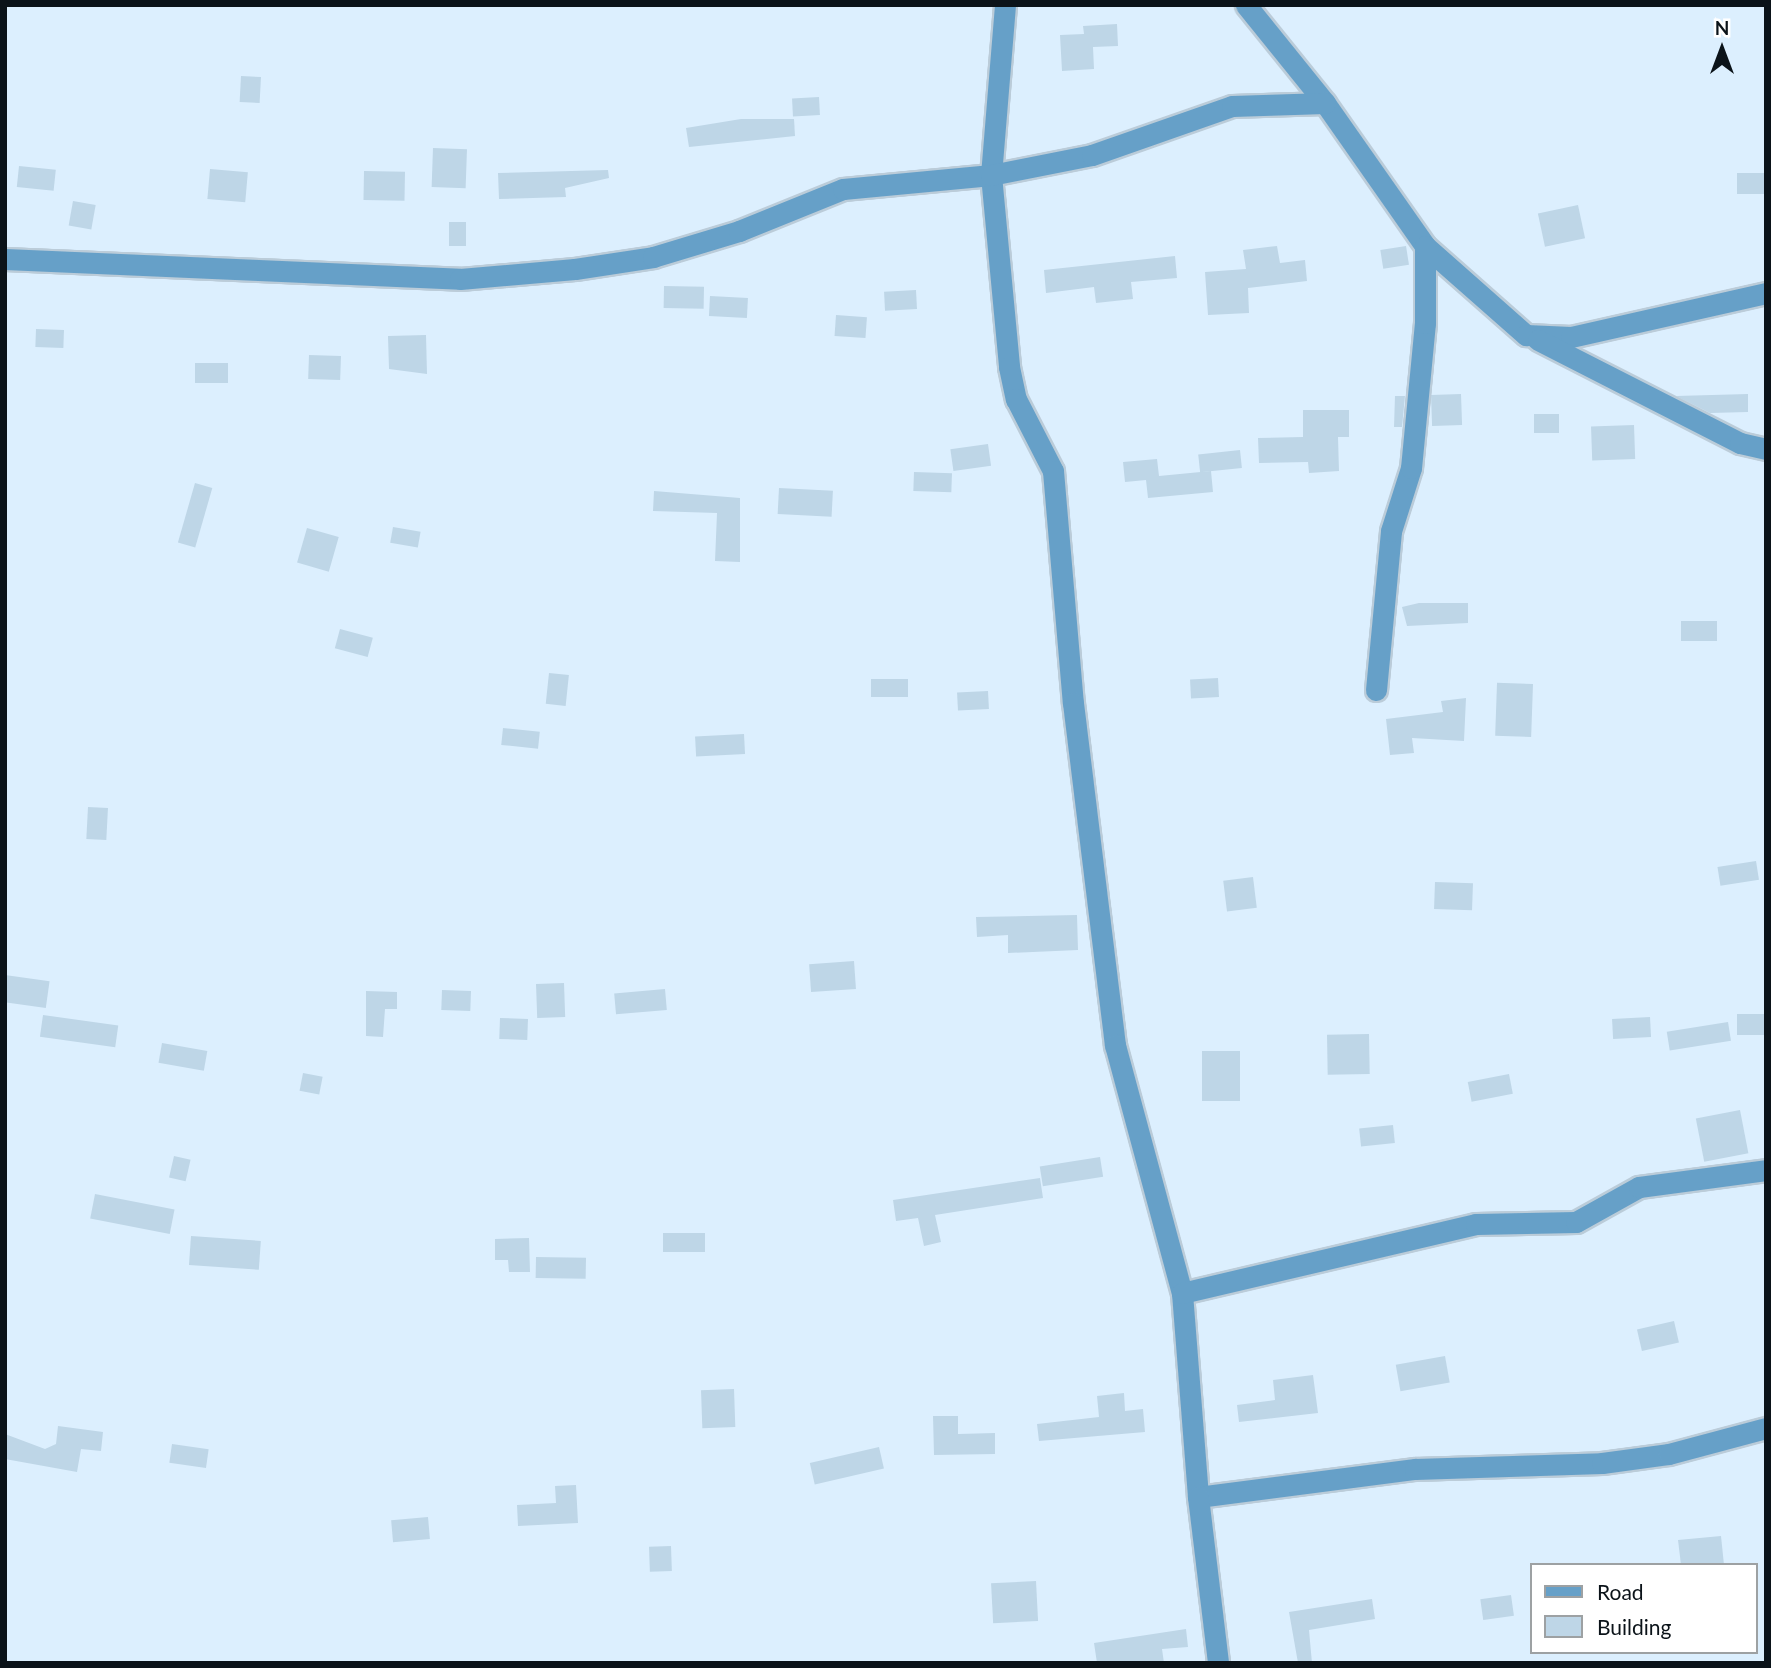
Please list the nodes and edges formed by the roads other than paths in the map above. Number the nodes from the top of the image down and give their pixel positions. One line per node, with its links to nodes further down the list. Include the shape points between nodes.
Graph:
1 (1005, 5): 4 (street)
2 (1246, 5): 3 (street)
3 (1325, 103): 4 (street, via 1232,106 1092,155); 5 (street)
4 (991, 176): 6 (street, via 843,189 739,232 653,257 460,279); 12 (street, via 1011,377 1053,471 1073,703 1115,1045)
5 (1425, 246): 8 (street); 10 (street, via 1425,323 1411,468 1391,530)
6 (5, 258)
7 (1766, 293): 8 (street, via 1571,337)
8 (1526, 335): 9 (street, via 1740,443)
9 (1766, 449)
10 (1376, 690)
11 (1766, 1170): 12 (street, via 1639,1187 1576,1222 1476,1224)
12 (1182, 1293): 14 (street)
13 (1766, 1429): 14 (street, via 1669,1454 1602,1463 1415,1469)
14 (1198, 1497): 15 (street)
15 (1219, 1663)

